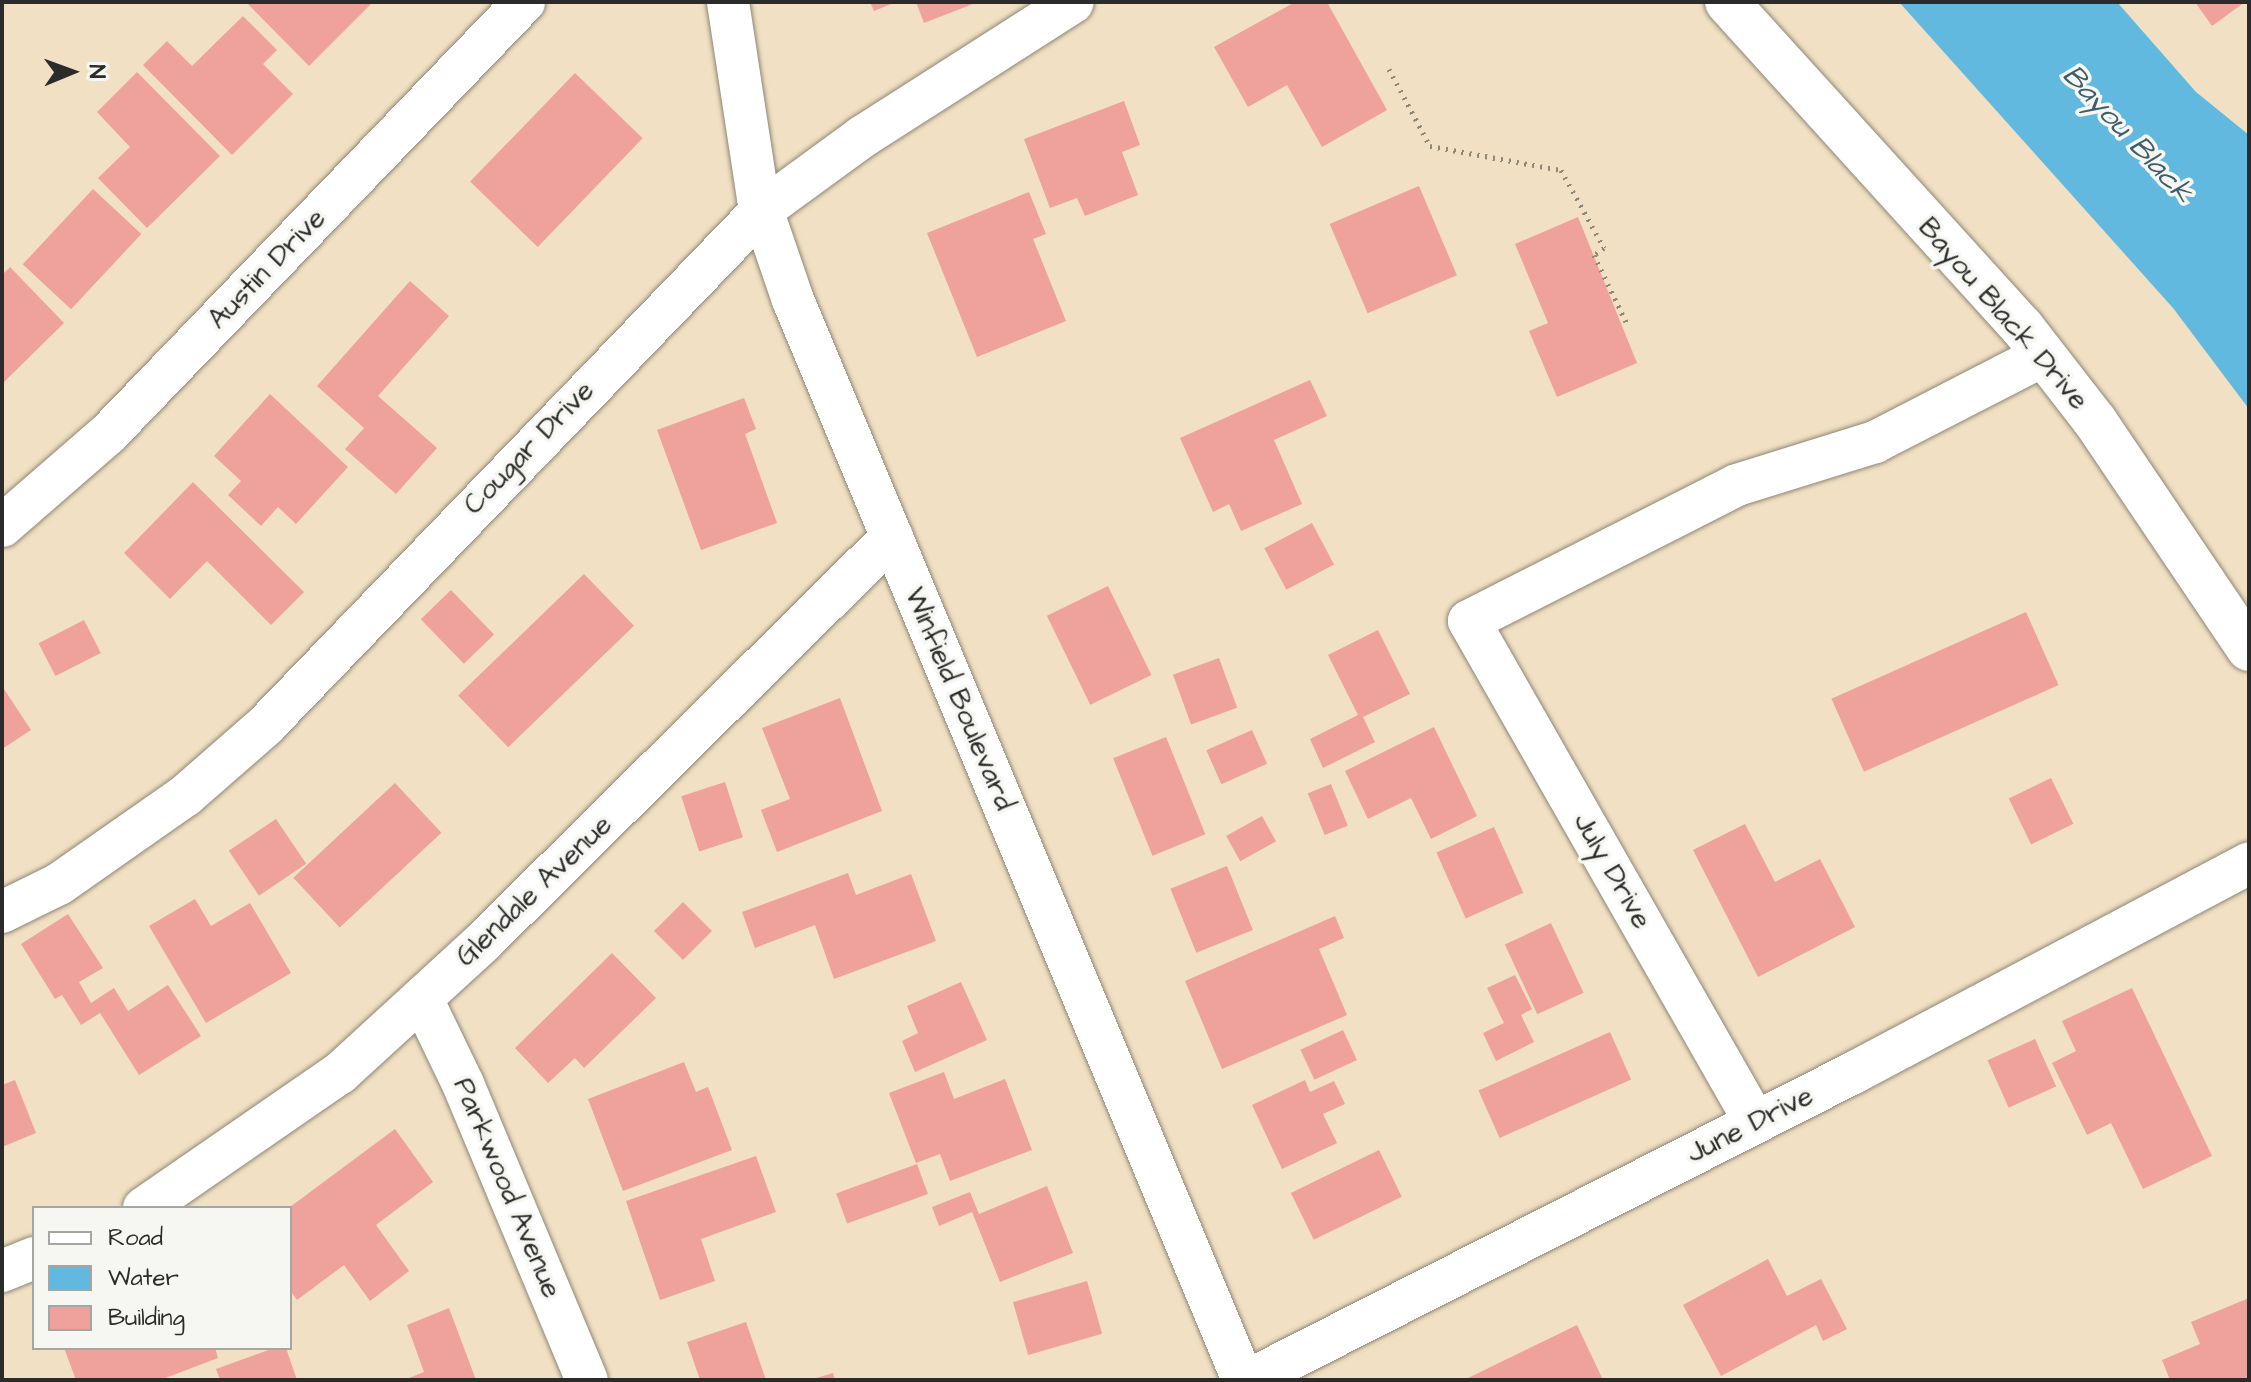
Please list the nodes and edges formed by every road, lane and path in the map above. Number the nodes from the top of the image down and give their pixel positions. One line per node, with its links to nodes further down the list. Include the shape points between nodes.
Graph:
1 (524, 2): 9 (street, Austin Drive, via 108,434)
2 (1073, 2): 6 (street, Cougar Drive, via 862,137)
3 (1727, 2): 8 (main road, Bayou Black Drive)
4 (726, 3): 6 (street, Winfield Boulevard, via 737,90)
5 (1389, 69): 7 (path, via 1430,146 1561,170 1604,248 1594,255)
6 (762, 210): 10 (street, Winfield Boulevard, via 793,300); 13 (street, Cougar Drive, via 265,726 174,804 59,884)
7 (1627, 324)
8 (2044, 355): 11 (main road, Bayou Black Drive, via 2095,421); 15 (street, July Drive, via 1875,442 1737,485 1469,621)
9 (2, 526)
10 (892, 537): 14 (street, Glendale Avenue); 20 (street, Winfield Boulevard)
11 (2249, 649)
12 (2249, 863): 15 (street, June Drive)
13 (2, 912)
14 (422, 999): 16 (street, Glendale Avenue, via 340,1073); 19 (street, Parkwood Avenue)
15 (1755, 1122): 20 (street, June Drive)
16 (147, 1206)
17 (32, 1259): 18 (street)
18 (2, 1271)
19 (587, 1380)
20 (1246, 1380)

